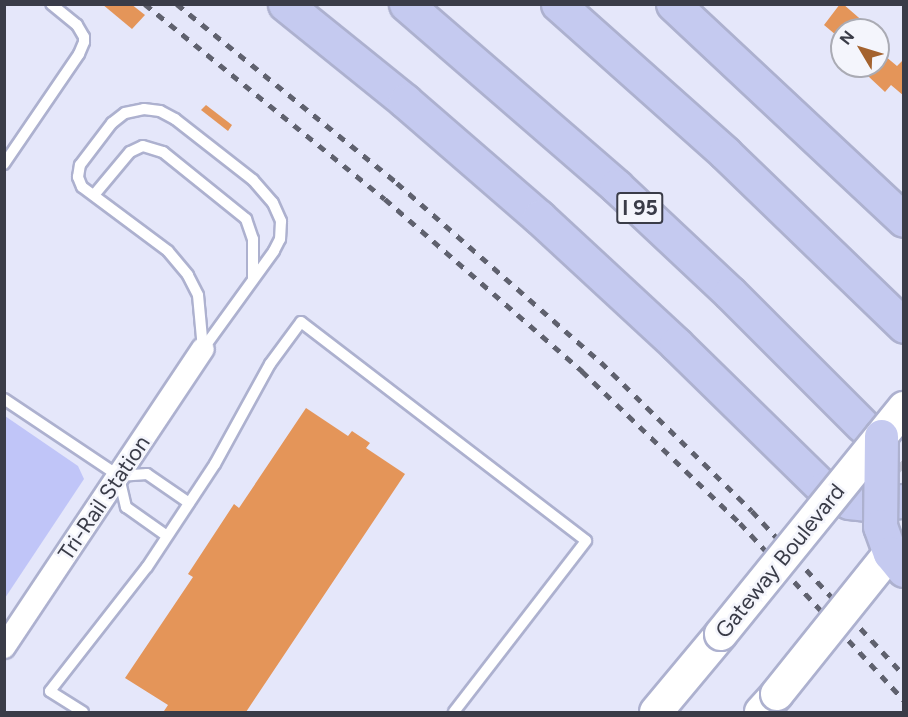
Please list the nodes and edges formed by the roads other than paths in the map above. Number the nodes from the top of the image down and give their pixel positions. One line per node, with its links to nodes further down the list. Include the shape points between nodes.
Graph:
1 (51, 4): 6 (lane, via 77,25 84,42)
2 (285, 4): 16 (highway, via 539,217)
3 (406, 4): 14 (highway, I 95, via 616,186)
4 (558, 4): 10 (highway, via 725,153)
5 (673, 4): 8 (highway)
6 (4, 164)
7 (94, 195): 9 (lane, via 130,152 143,146 163,152 246,219 253,239); 9 (lane, via 82,186 78,177 80,165 105,130 118,117 134,110 169,115 253,180 278,211 280,239); 11 (lane, via 168,251 188,274 198,295)
8 (903, 220)
9 (253, 278): 11 (lane)
10 (903, 326)
11 (203, 349): 15 (street, Tri-Rail Station)
12 (4, 399): 15 (lane)
13 (903, 408): 14 (main road, Gateway Boulevard, bridge)
14 (871, 431): 16 (main road, Gateway Boulevard, bridge); 17 (highway, bridge)
15 (119, 476): 18 (lane, via 147,474); 19 (lane, via 126,507); 21 (street, Tri-Rail Station)
16 (824, 488): 17 (highway, via 849,502); 25 (main road, Gateway Boulevard, bridge, via 721,634)
17 (891, 502): 20 (highway, bridge, via 880,526)
18 (189, 503): 19 (lane); 24 (lane, via 270,364 301,322 586,541)
19 (167, 536): 23 (lane, via 50,691)
20 (899, 553): 22 (main road, bridge)
21 (4, 647)
22 (769, 703)
23 (83, 712)
24 (454, 712)
25 (656, 712)

